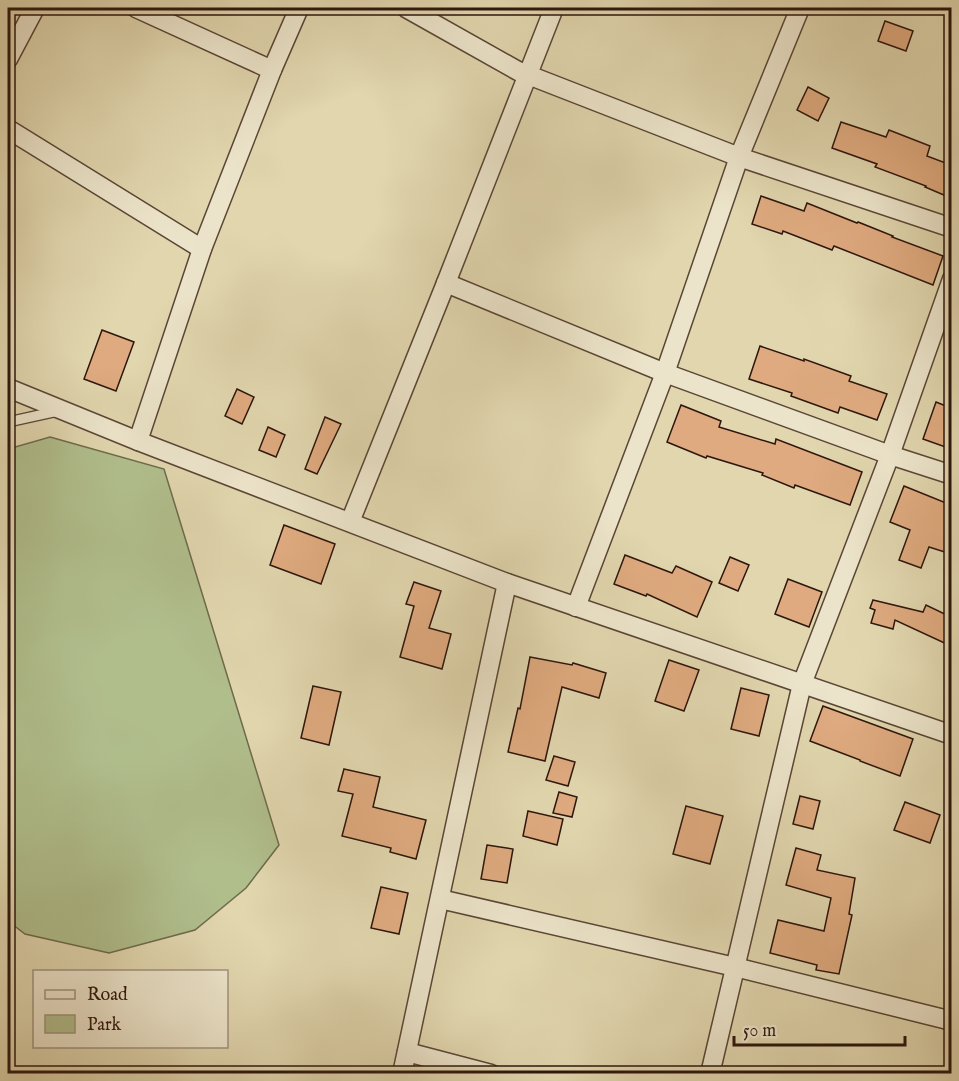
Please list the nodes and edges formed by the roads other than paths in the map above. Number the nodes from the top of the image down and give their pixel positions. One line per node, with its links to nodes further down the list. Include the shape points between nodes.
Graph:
1 (35, 8): 7 (street)
2 (136, 8): 8 (street)
3 (299, 8): 8 (street)
4 (406, 8): 9 (street)
5 (554, 8): 9 (street)
6 (800, 8): 11 (street)
7 (8, 59)
8 (272, 70): 13 (street)
9 (528, 75): 11 (street); 15 (street)
10 (8, 129): 13 (street)
11 (739, 157): 12 (street); 16 (street)
12 (951, 228)
13 (202, 249): 20 (street)
14 (951, 279): 21 (street)
15 (446, 283): 16 (street); 23 (street)
16 (665, 373): 21 (street); 25 (street)
17 (8, 388): 18 (street)
18 (61, 410): 19 (lane); 20 (street)
19 (8, 422)
20 (138, 441): 23 (street)
21 (890, 455): 22 (street); 26 (street)
22 (951, 475)
23 (350, 522): 24 (street)
24 (507, 583): 25 (street); 28 (street)
25 (576, 607): 26 (street)
26 (802, 684): 27 (street); 29 (street)
27 (951, 735)
28 (440, 899): 29 (street); 31 (street)
29 (735, 967): 30 (street); 34 (street)
30 (951, 1021)
31 (407, 1052): 32 (street); 33 (street)
32 (402, 1074)
33 (491, 1074)
34 (710, 1074)

